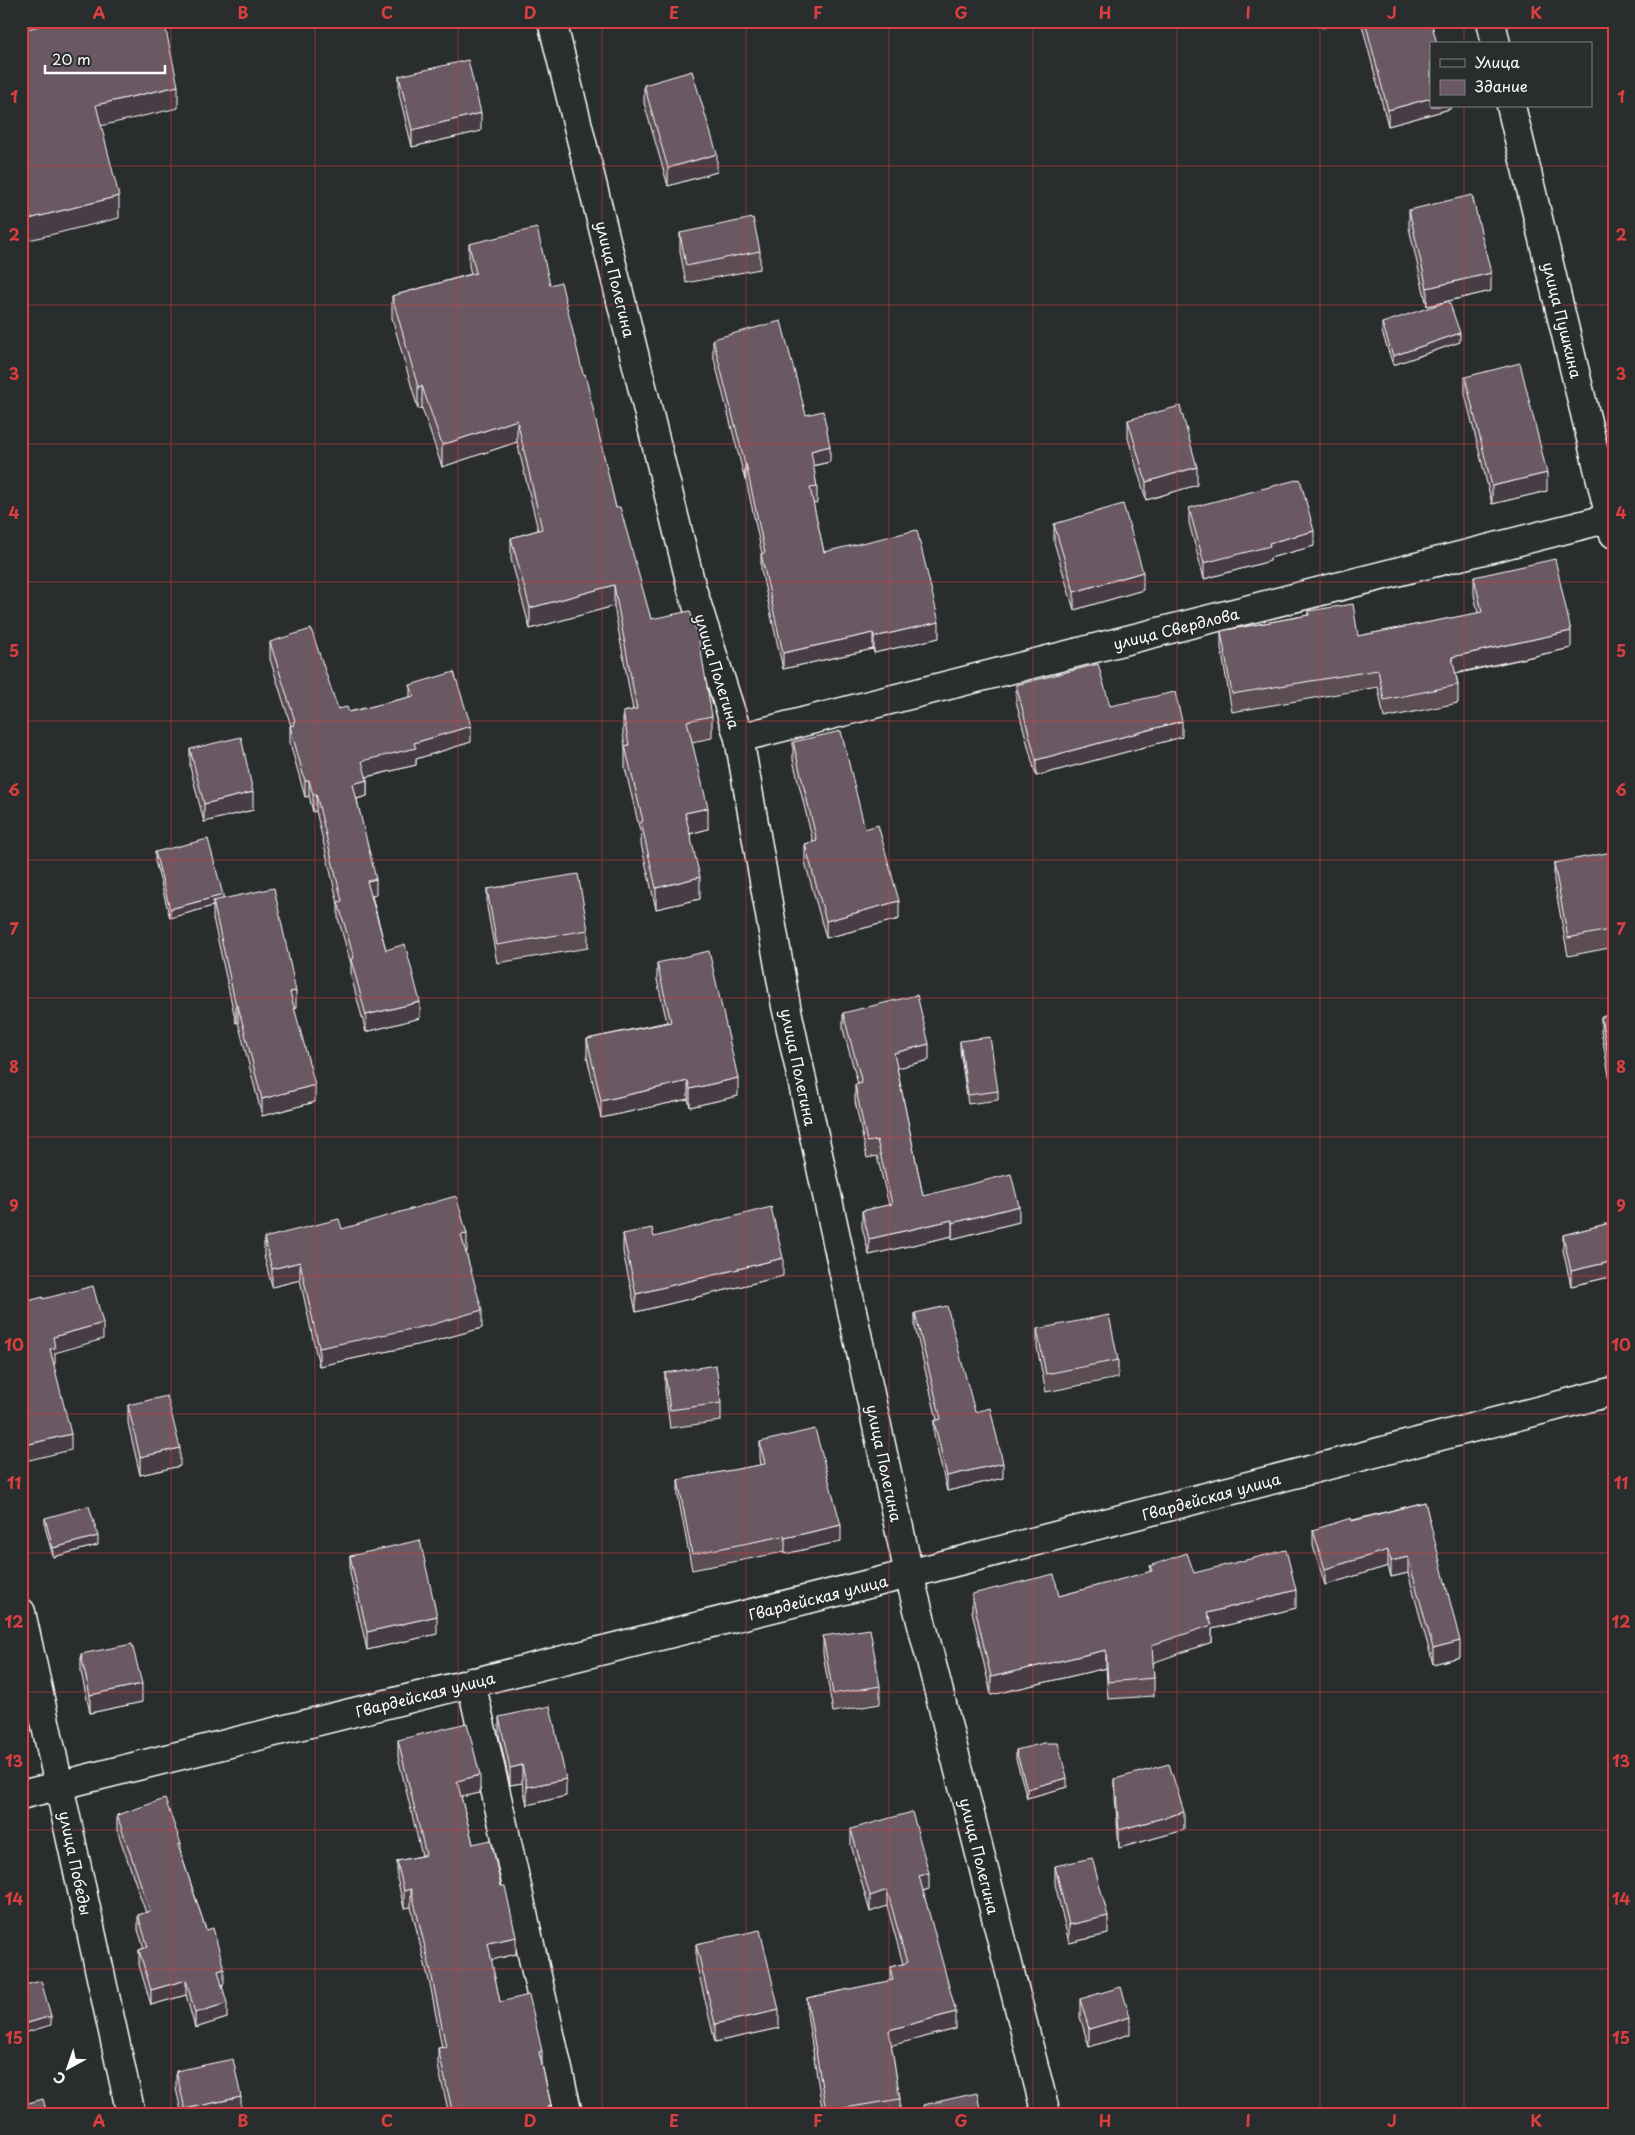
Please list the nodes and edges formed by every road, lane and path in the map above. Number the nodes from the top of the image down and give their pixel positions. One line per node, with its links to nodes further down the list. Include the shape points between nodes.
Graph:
1 (552, 21): 6 (street, улица Полегина, via 692,589)
2 (1491, 21): 3 (street)
3 (1496, 42)
4 (1511, 108): 5 (street, улица Пушкина)
5 (1613, 523): 6 (street, улица Свердлова)
6 (738, 738): 8 (street, улица Полегина, via 786,1006)
7 (1614, 1391): 8 (street, Гвардейская улица)
8 (909, 1574): 10 (street, Гвардейская улица); 15 (street, улица Полегина)
9 (21, 1612): 11 (street, улица Победы)
10 (471, 1682): 11 (street, Гвардейская улица); 14 (street)
11 (60, 1786): 12 (street, Гвардейская улица); 13 (street, улица Победы)
12 (21, 1795)
13 (131, 2114)
14 (568, 2114)
15 (1046, 2114)

